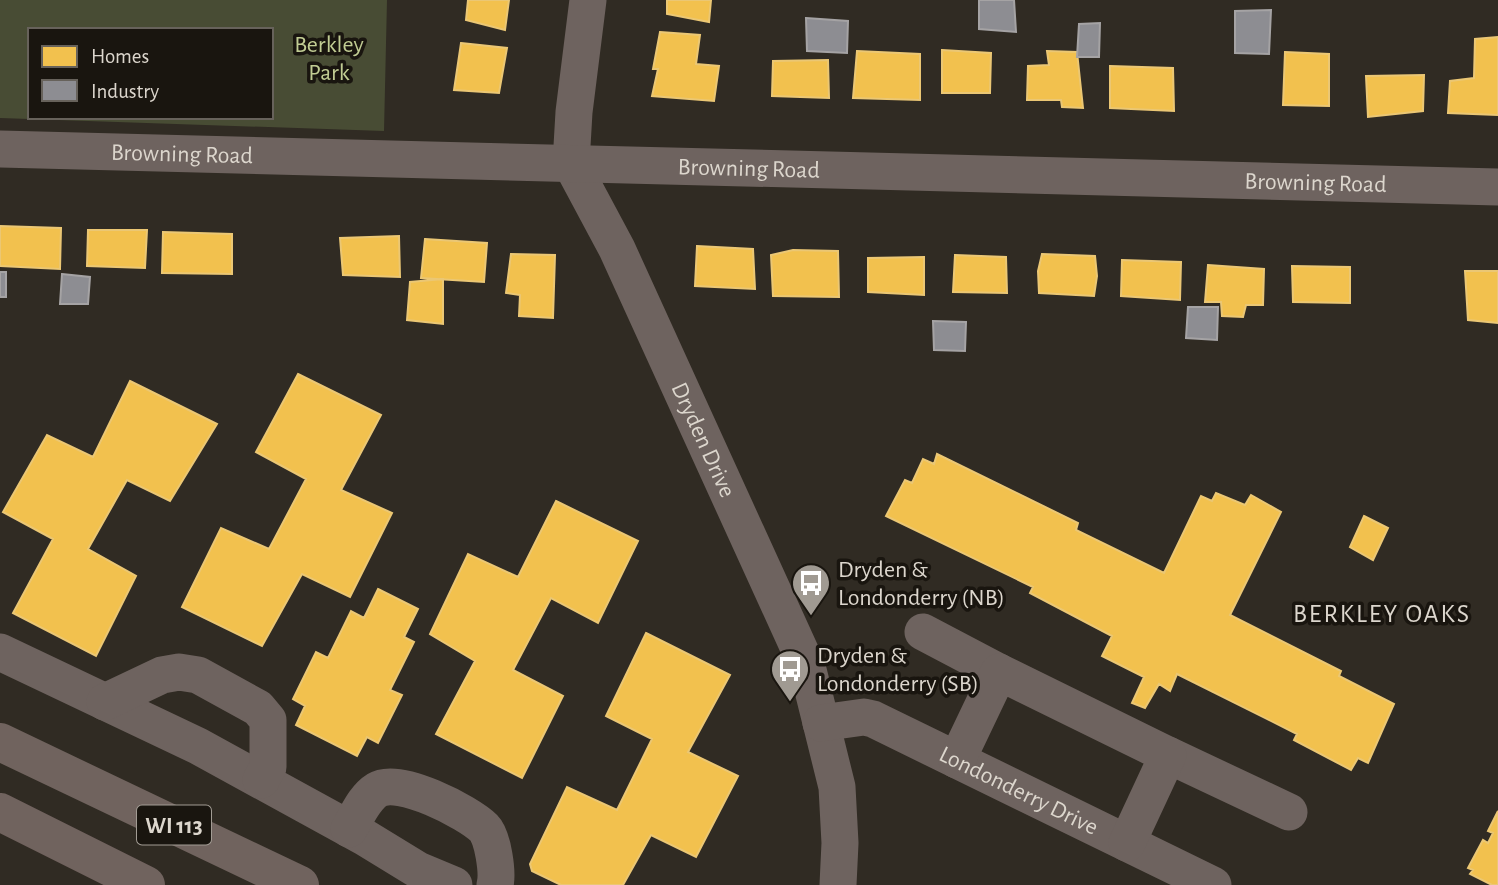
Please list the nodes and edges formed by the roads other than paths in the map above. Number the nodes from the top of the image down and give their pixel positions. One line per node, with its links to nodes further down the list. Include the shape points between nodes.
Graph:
1 (588, 0): 3 (street)
2 (0, 149): 3 (street, Browning Road)
3 (571, 163): 4 (street, Browning Road); 9 (street, Dryden Drive, via 617,249 774,592 807,666)
4 (1498, 187)
5 (923, 632): 7 (street)
6 (0, 652): 8 (street)
7 (999, 671): 11 (street); 12 (street)
8 (105, 702): 15 (street); 15 (street, via 162,675 179,671 198,675 258,708 268,720 268,766)
9 (821, 723): 12 (street, Londonderry Drive, via 873,719); 24 (street, Dryden Drive, via 837,787)
10 (0, 742): 14 (main road, WI 113)
11 (1168, 755): 17 (street); 19 (street)
12 (957, 760): 19 (street, Londonderry Drive)
13 (0, 762): 14 (main road)
14 (49, 765): 21 (main road, WI 113)
15 (261, 780): 18 (street)
16 (0, 812): 20 (main road, WI 113)
17 (1289, 812)
18 (349, 829): 22 (street, via 418,870); 23 (street, via 379,788 410,789 468,815 487,831 496,867)
19 (1127, 843): 25 (street, Londonderry Drive)
20 (146, 885)
21 (300, 885)
22 (454, 885)
23 (495, 885)
24 (838, 885)
25 (1213, 885)

